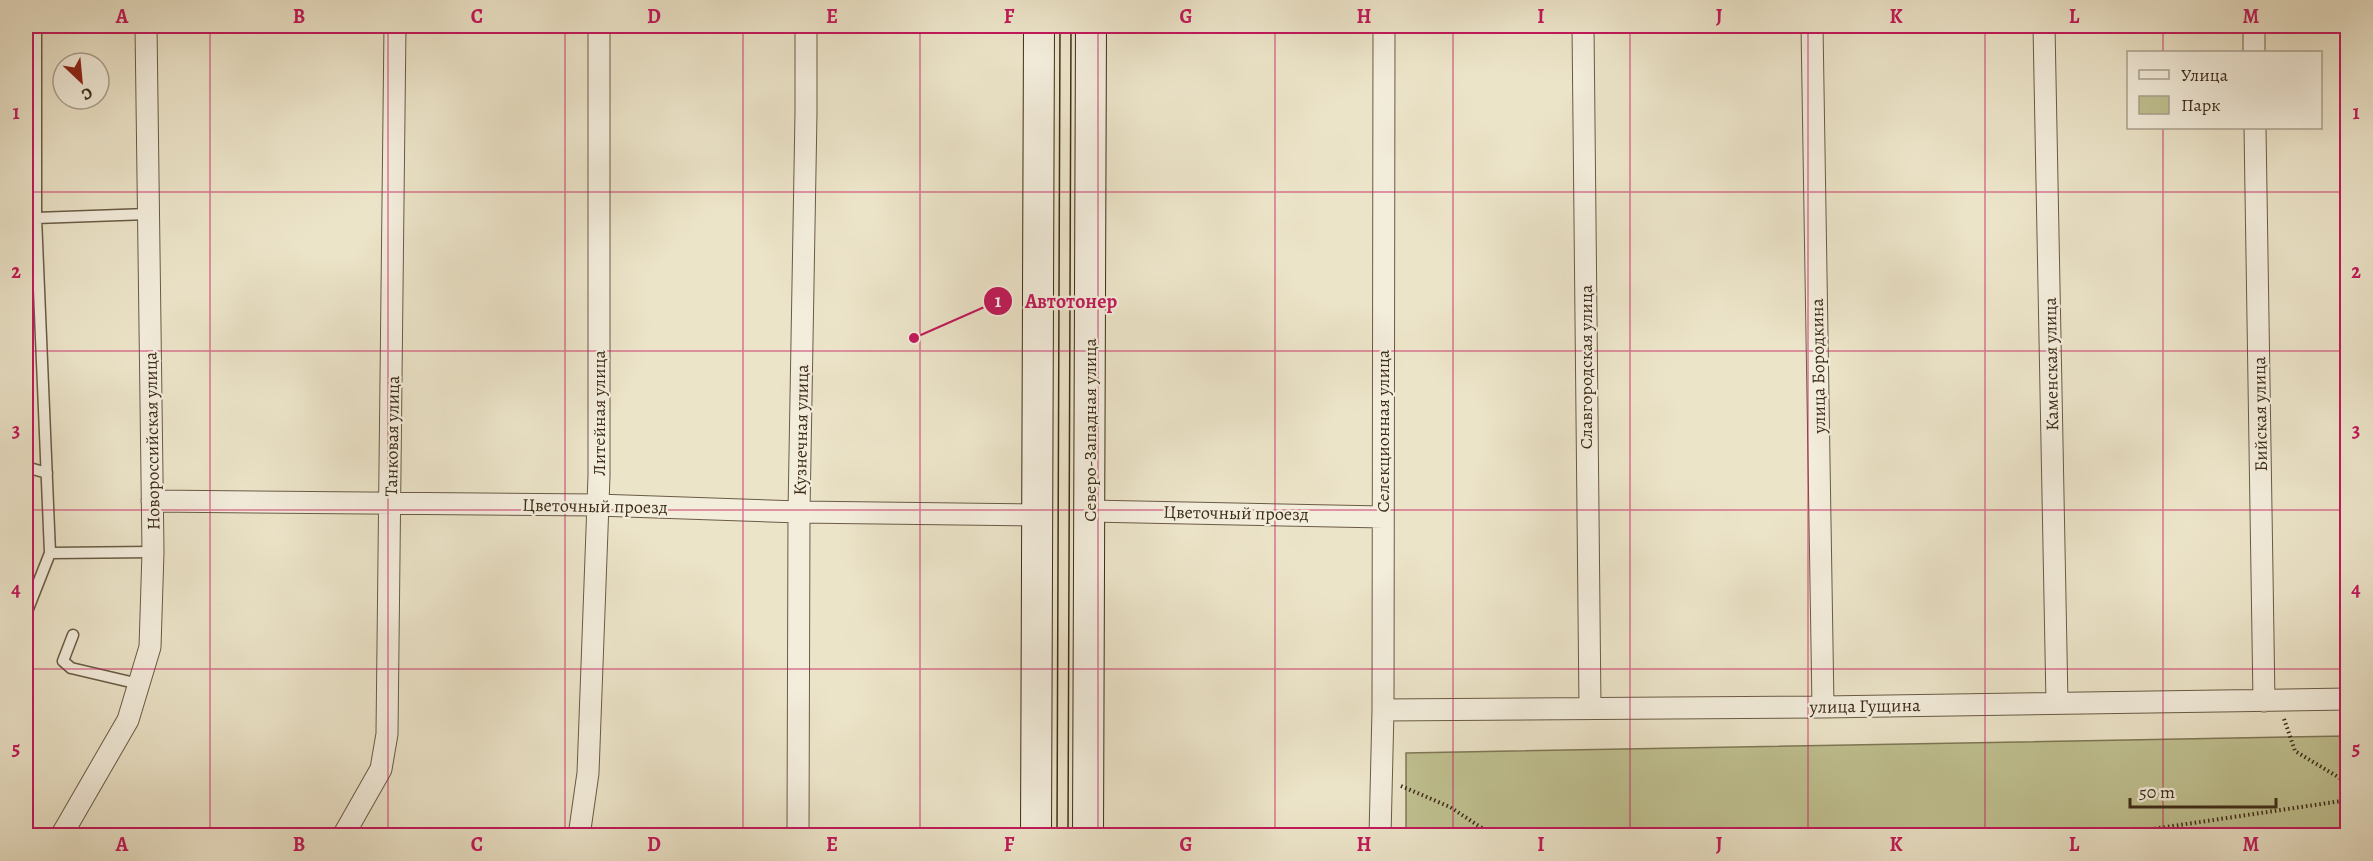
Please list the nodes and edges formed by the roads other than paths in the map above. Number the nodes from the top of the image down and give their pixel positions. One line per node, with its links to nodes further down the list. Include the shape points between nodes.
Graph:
1 (36, 26): 16 (lane)
2 (146, 26): 15 (street, Новороссийская улица)
3 (395, 26): 20 (street, Танковая улица)
4 (599, 26): 21 (street, Литейная улица)
5 (806, 26): 23 (street, Кузнечная улица)
6 (1039, 26): 24 (main road)
7 (1091, 26): 22 (main road, Северо-Западная улица)
8 (1384, 26): 25 (street, Селекционная улица)
9 (1583, 26): 35 (street, Славгородская улица)
10 (1812, 26): 34 (street, улица Бородкина)
11 (2044, 26): 33 (street, Каменская улица)
12 (2254, 26): 13 (street)
13 (2254, 51)
14 (2255, 129): 32 (street, Бийская улица)
15 (148, 214): 16 (lane); 19 (street, Новороссийская улица)
16 (36, 218): 18 (lane)
17 (26, 467): 18 (lane)
18 (47, 473): 27 (lane)
19 (153, 501): 20 (street, Цветочный проезд); 26 (street, Новороссийская улица)
20 (391, 505): 21 (street, Цветочный проезд); 38 (street, Танковая улица, via 387,734 381,769)
21 (597, 505): 23 (street, Цветочный проезд); 39 (street, Литейная улица, via 588,773)
22 (1090, 511): 25 (street, Цветочный проезд); 42 (main road, Северо-Западная улица)
23 (799, 512): 24 (street, Цветочный проезд); 40 (street, Кузнечная улица)
24 (1037, 515): 41 (main road)
25 (1383, 517): 36 (street, Селекционная улица)
26 (153, 552): 27 (lane); 30 (street, Новороссийская улица, via 150,647)
27 (50, 553): 28 (lane)
28 (26, 614)
29 (73, 634): 30 (lane, via 63,661 71,668)
30 (140, 684): 37 (street, Новороссийская улица, via 128,720)
31 (2348, 699): 32 (street, улица Гущина)
32 (2271, 701): 33 (street, улица Гущина)
33 (2057, 703): 34 (street, улица Гущина)
34 (1823, 707): 35 (street, улица Гущина)
35 (1590, 708): 36 (street, улица Гущина)
36 (1383, 710): 43 (street, Селекционная улица)
37 (62, 836)
38 (343, 836)
39 (579, 836)
40 (798, 836)
41 (1036, 836)
42 (1089, 836)
43 (1380, 836)

